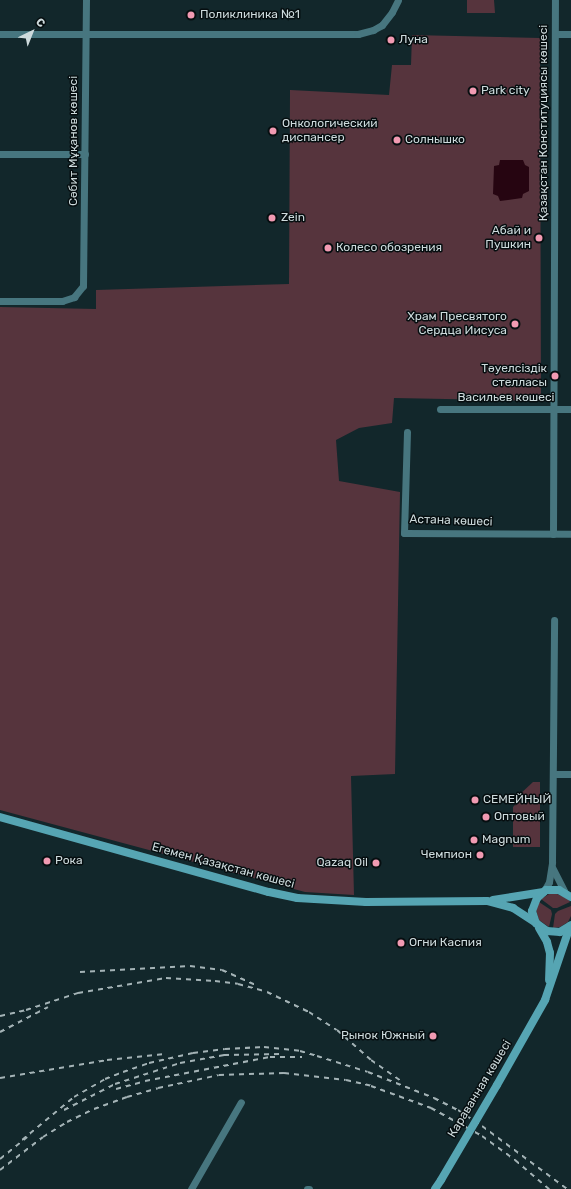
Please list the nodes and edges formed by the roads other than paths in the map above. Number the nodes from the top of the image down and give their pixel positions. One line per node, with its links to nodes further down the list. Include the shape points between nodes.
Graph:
1 (86, 0): 5 (street, Сәбит Мұқанов көшесі)
2 (398, 0): 5 (street, via 382,25 364,33)
3 (556, 0): 6 (street, Қазақстан Конституциясы көшесі)
4 (0, 34): 5 (street)
5 (86, 34): 9 (street, Сәбит Мұқанов көшесі)
6 (555, 34): 7 (street); 12 (street, Қазақстан Конституциясы көшесі)
7 (571, 34)
8 (0, 154): 9 (street)
9 (85, 154): 10 (street, Сәбит Мұқанов көшесі, via 84,282 77,295 68,300)
10 (0, 301)
11 (440, 409): 12 (street, Васильев көшесі)
12 (553, 409): 13 (street, Васильев көшесі); 15 (street, Қазақстан Конституциясы көшесі)
13 (571, 409)
14 (407, 432): 15 (street, Астана көшесі, via 404,533)
15 (553, 534): 16 (street, Астана көшесі)
16 (571, 534)
17 (554, 620): 18 (street)
18 (553, 774): 19 (street); 21 (street)
19 (571, 774)
20 (0, 817): 24 (main road, Егемен Қазақстан көшесі, via 297,898 366,902)
21 (552, 867): 22 (street); 23 (street)
22 (544, 892): 23 (main road, via 556,889); 24 (main road); 25 (main road, via 533,906 533,917)
23 (569, 895)
24 (486, 901): 25 (main road, Егемен Қазақстан көшесі, via 513,908)
25 (537, 924): 26 (main road, Егемен Қазақстан көшесі, via 554,933); 27 (main road, Караванная көшесі, via 550,953)
26 (571, 927): 27 (main road, Караванная көшесі)
27 (545, 1000): 30 (main road, Караванная көшесі, bridge)
28 (241, 1102): 29 (street)
29 (191, 1189)
30 (435, 1189)

